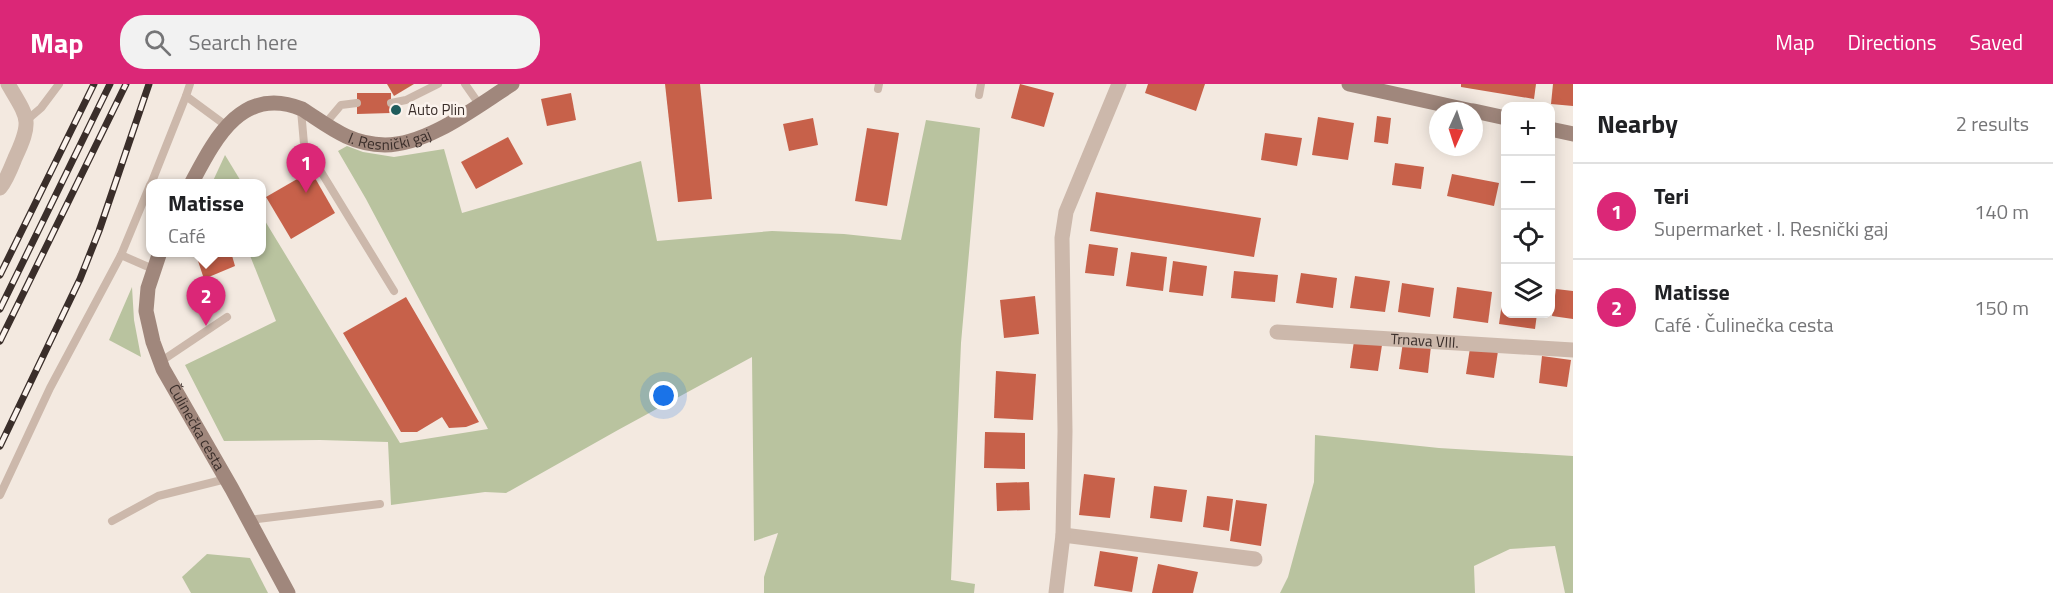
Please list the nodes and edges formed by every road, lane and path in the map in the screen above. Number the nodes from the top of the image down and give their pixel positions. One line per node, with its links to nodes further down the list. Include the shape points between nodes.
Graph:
1 (8, 84): 19 (street)
2 (59, 84): 19 (lane)
3 (190, 84): 11 (lane)
4 (438, 84): 14 (lane)
5 (465, 84): 15 (lane)
6 (512, 84): 15 (street, I. Resnički gaj)
7 (981, 84): 10 (lane)
8 (1119, 84): 41 (street, via 1066,212 1062,238)
9 (1349, 84): 12 (street)
10 (980, 95)
11 (186, 96): 20 (lane); 24 (lane)
12 (1432, 102)
13 (357, 103): 21 (lane, via 342,105)
14 (391, 103)
15 (479, 104): 21 (street, I. Resnički gaj, via 441,128 387,145 355,140)
16 (301, 108): 20 (street, I. Resnički gaj, via 278,99 264,99 246,103); 21 (street, I. Resnički gaj); 31 (lane, via 304,144)
17 (1483, 113): 18 (street)
18 (1501, 117)
19 (27, 120): 26 (street, via 26,133)
20 (224, 124): 25 (street)
21 (324, 125)
22 (1555, 130): 23 (street)
23 (1573, 134)
24 (153, 179)
25 (193, 179)
26 (0, 188)
27 (146, 196): 28 (lane)
28 (122, 255): 30 (lane); 37 (lane, via 50,388)
29 (158, 257): 30 (street, Čulinečka cesta)
30 (153, 269): 35 (street, Čulinečka cesta, via 146,311)
31 (394, 291)
32 (226, 317): 35 (lane)
33 (1277, 332): 34 (street, Trnava VIII.)
34 (1573, 350)
35 (160, 362): 36 (street, Čulinečka cesta)
36 (226, 479): 39 (street, Čulinečka cesta); 40 (lane, via 158,496)
37 (0, 495)
38 (380, 504): 39 (lane)
39 (249, 520): 43 (street, Čulinečka cesta)
40 (112, 521)
41 (1063, 534): 42 (street); 44 (street)
42 (1255, 559)
43 (288, 593)
44 (1056, 593)

